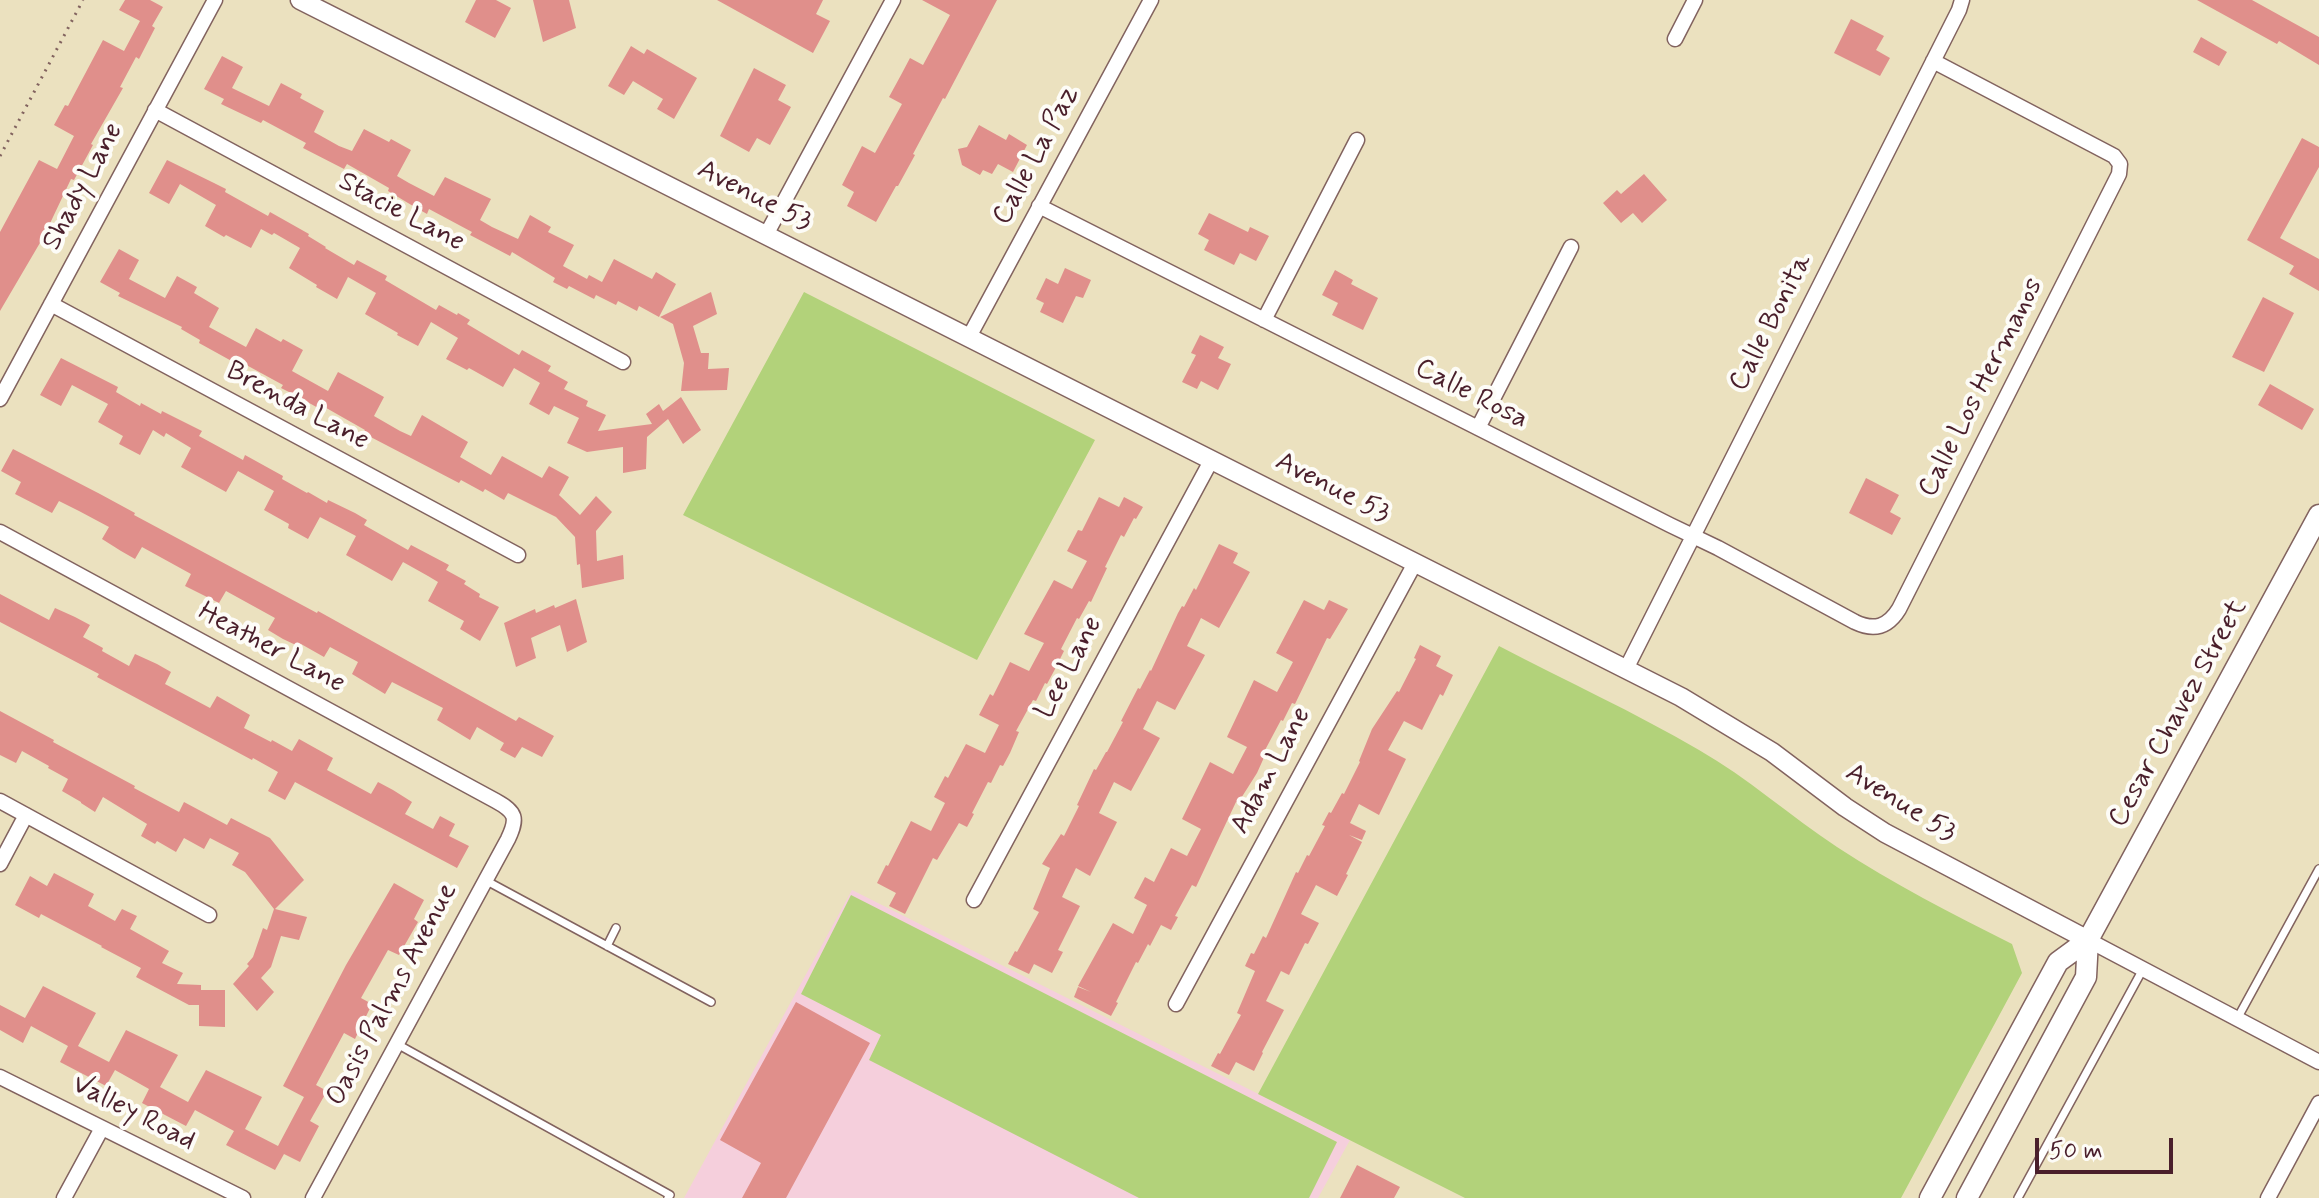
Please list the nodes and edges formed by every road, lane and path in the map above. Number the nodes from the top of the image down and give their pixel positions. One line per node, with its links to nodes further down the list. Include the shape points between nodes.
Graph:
1 (83, 0): 12 (path)
2 (215, 0): 10 (street, Shady Lane)
3 (300, 0): 14 (street, Avenue 53)
4 (893, 0): 14 (street)
5 (1151, 0): 13 (street, Calle La Paz)
6 (1695, 0): 8 (street)
7 (1962, 0): 9 (street, Calle Bonita)
8 (1675, 39)
9 (1933, 61): 25 (street, Calle Bonita); 28 (street, Calle Los Hermanos, via 2102,149 2120,164 2114,187 1906,596 1893,620)
10 (155, 110): 16 (street, Shady Lane); 19 (street, Stacie Lane)
11 (1357, 140): 17 (street)
12 (0, 156)
13 (1039, 206): 17 (street, Calle Rosa); 18 (street, Calle La Paz)
14 (766, 235): 18 (street, Avenue 53)
15 (1571, 247): 21 (street)
16 (51, 304): 20 (street, Shady Lane); 26 (street, Brenda Lane)
17 (1264, 320): 21 (street, Calle Rosa)
18 (969, 337): 22 (street, Avenue 53)
19 (623, 362)
20 (0, 399)
21 (1478, 428): 25 (street, Calle Rosa)
22 (1212, 459): 27 (street, Avenue 53); 36 (street, Lee Lane)
23 (2319, 515): 39 (main road, Cesar Chavez Street)
24 (0, 532): 32 (street, Heather Lane, via 496,801)
25 (1693, 536): 28 (street, Calle Rosa, via 1855,622); 29 (street, Calle Bonita)
26 (518, 555)
27 (1415, 563): 29 (street, Avenue 53); 43 (street, Adam Lane)
28 (1880, 627)
29 (1626, 669): 39 (street, Avenue 53, via 1732,726 1885,833)
30 (0, 801): 31 (street)
31 (26, 815): 33 (street); 37 (street)
32 (514, 816): 35 (street, Oasis Palms Avenue, via 514,826)
33 (0, 864)
34 (2319, 869): 44 (lane)
35 (485, 880): 40 (lane); 45 (street, Oasis Palms Avenue)
36 (974, 900)
37 (209, 915)
38 (616, 928): 40 (lane)
39 (2088, 940): 41 (street, Avenue 53); 54 (main road, Cesar Chavez Street, via 2058,962); 55 (main road, Cesar Chavez Street, via 2086,977)
40 (607, 946): 42 (lane)
41 (2143, 969): 44 (street, Avenue 53); 56 (lane)
42 (711, 1002)
43 (1176, 1004)
44 (2237, 1019): 46 (street, Avenue 53)
45 (397, 1044): 52 (street, Oasis Palms Avenue); 53 (lane)
46 (2319, 1062)
47 (0, 1077): 49 (street, Valley Road)
48 (2319, 1103): 57 (street)
49 (102, 1128): 50 (street); 51 (street, Valley Road)
50 (64, 1198)
51 (243, 1198)
52 (313, 1198)
53 (668, 1198)
54 (1930, 1198)
55 (1967, 1198)
56 (2018, 1198)
57 (2268, 1198)

